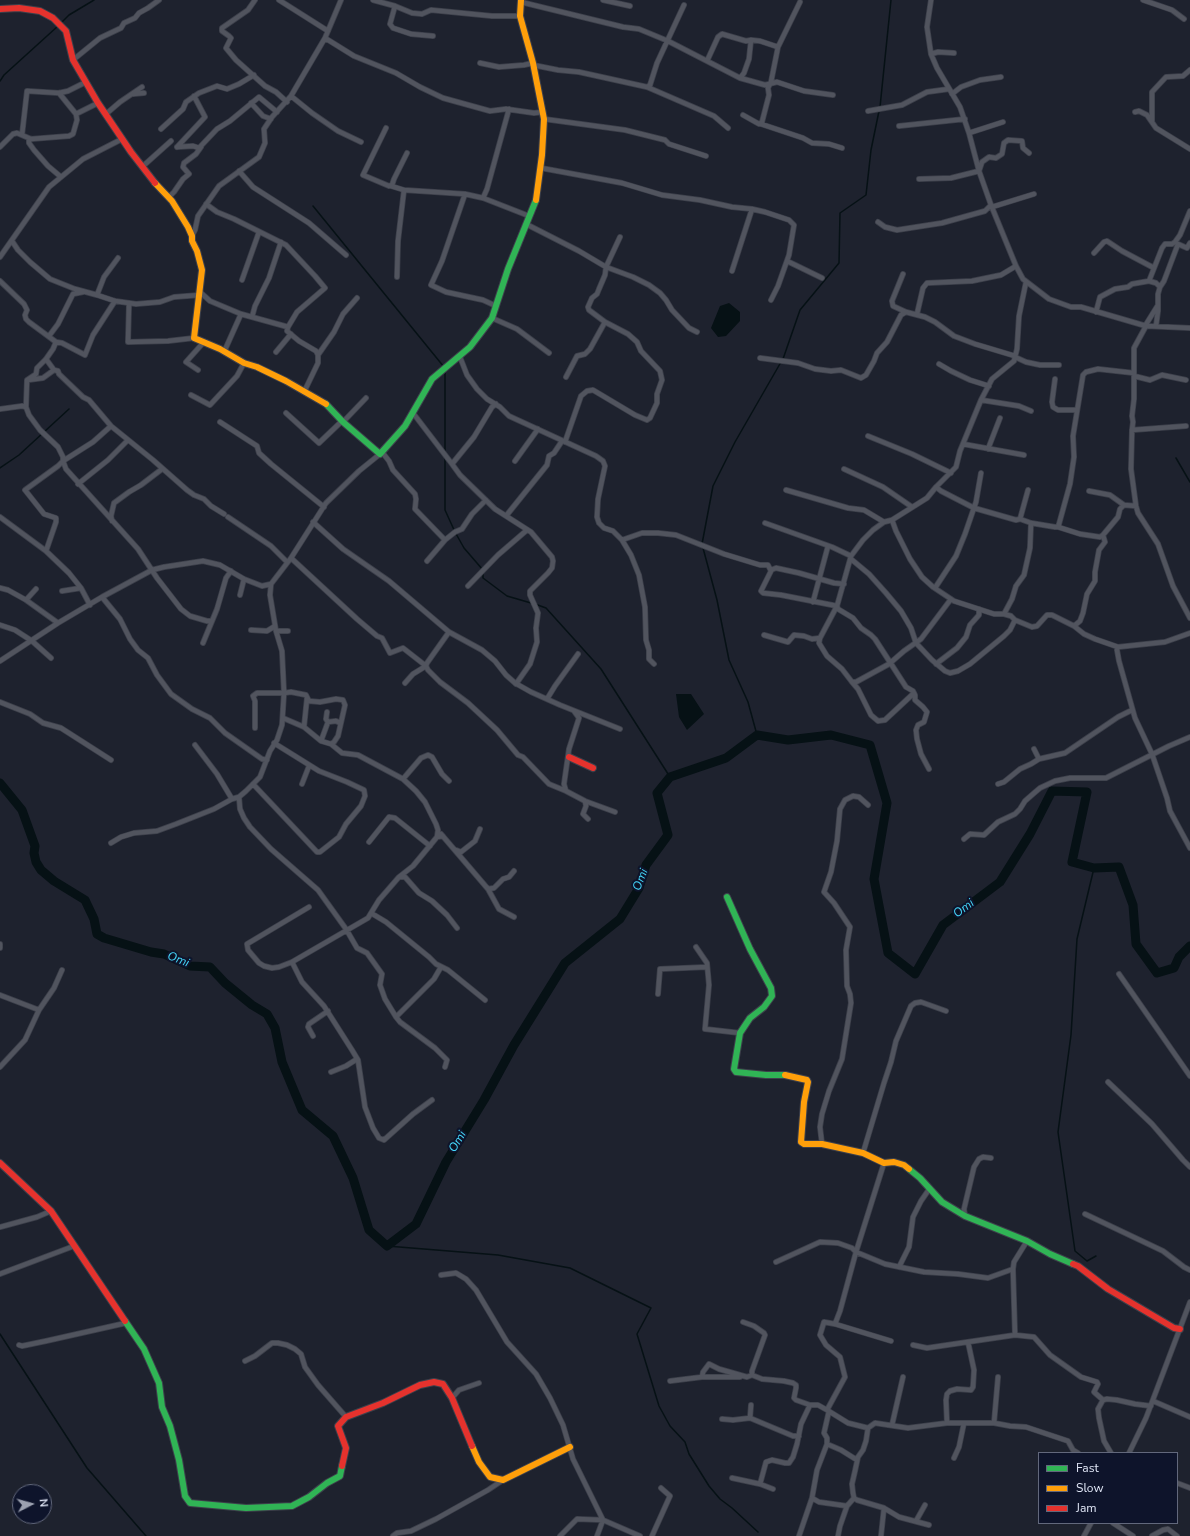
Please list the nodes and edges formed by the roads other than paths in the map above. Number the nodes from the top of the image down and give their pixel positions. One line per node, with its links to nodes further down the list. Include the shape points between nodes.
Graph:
1 (159, 0): 25 (street, via 124,23 121,28 100,38)
2 (255, 0): 30 (street, via 248,10 222,30 231,38 226,48)
3 (279, 0): 17 (street)
4 (341, 0): 17 (street)
5 (373, 0): 12 (street)
6 (604, 0): 13 (street)
7 (931, 0): 24 (street, via 927,27)
8 (1143, 0): 16 (street, via 1172,10)
9 (521, 1): 15 (street); 21 (street, via 634,28)
10 (800, 2): 22 (street)
11 (684, 5): 21 (street)
12 (395, 6): 15 (street, via 422,14 431,10); 18 (street, via 390,24 393,28 411,34)
13 (630, 6)
14 (0, 9): 25 (street, via 40,11 53,18 66,31)
15 (520, 16): 28 (street)
16 (1184, 19)
17 (328, 31): 19 (street)
18 (433, 36)
19 (325, 38): 45 (street); 49 (street, via 354,56 396,73 443,98 490,111)
20 (751, 40): 22 (street); 26 (street, via 722,34); 32 (street, via 749,59)
21 (668, 41): 26 (street); 37 (street)
22 (778, 47): 34 (street)
23 (954, 53): 24 (street)
24 (931, 54): 38 (street)
25 (73, 60): 33 (street)
26 (706, 61): 32 (street)
27 (480, 63): 28 (street, via 499,67)
28 (533, 64): 37 (street); 56 (street)
29 (1190, 70): 59 (street, via 1183,76 1166,77 1152,92)
30 (254, 75): 44 (street, via 227,89 217,86); 46 (street)
31 (1001, 77): 43 (street, via 980,80 961,87)
32 (740, 78): 35 (street)
33 (86, 82): 39 (street, via 68,91); 47 (street)
34 (771, 82): 35 (street); 42 (street, via 804,91)
35 (766, 86): 61 (street, via 769,95)
36 (142, 87): 41 (street)
37 (647, 87): 64 (street, via 714,116)
38 (949, 89): 43 (street); 50 (street, via 927,92 902,105)
39 (59, 92): 53 (street); 67 (street, via 27,90)
40 (144, 93): 41 (street)
41 (133, 94): 54 (street)
42 (834, 94)
43 (952, 94): 58 (street)
44 (194, 96): 65 (street); 72 (street, via 205,117 177,147 199,148)
45 (291, 96): 46 (street); 71 (street, via 312,114)
46 (287, 102): 51 (street)
47 (98, 103): 53 (street); 54 (street)
48 (251, 103): 51 (street, via 259,97); 57 (street, via 263,116); 72 (street, via 217,129)
49 (509, 110): 56 (street); 90 (street)
50 (868, 110)
51 (277, 112): 57 (street)
52 (1135, 112): 59 (street, via 1147,115)
53 (76, 114): 68 (street, via 73,134)
54 (106, 114): 69 (street)
55 (743, 115): 61 (street)
56 (543, 116): 78 (street, via 625,130 665,140 669,144); 80 (street)
57 (271, 119): 81 (street, via 264,129 265,143 259,157)
58 (965, 119): 62 (street); 66 (street)
59 (1152, 121): 75 (street, via 1160,131)
60 (1003, 122): 66 (street)
61 (761, 124): 74 (street, via 812,143)
62 (899, 126)
63 (386, 128): 85 (street, via 363,175)
64 (728, 128)
65 (161, 129)
66 (969, 133): 82 (street)
67 (22, 135): 68 (street); 73 (street, via 13,134)
68 (31, 139): 83 (street, via 28,140 34,150)
69 (122, 139): 79 (street); 83 (street, via 83,159)
70 (171, 141): 79 (street)
71 (361, 142)
72 (203, 144): 89 (street, via 196,154 184,163 183,167 189,174)
73 (0, 147)
74 (842, 148)
75 (1190, 149)
76 (407, 153): 85 (street)
77 (1030, 153): 82 (street, via 1023,148 1022,141 1008,140 1004,143 1002,154 996,158 989,157 982,162)
78 (706, 156)
79 (142, 167): 89 (street)
80 (541, 168): 93 (street, via 622,183 662,195); 95 (street, via 536,203)
81 (239, 171): 91 (street, via 219,186); 105 (street, via 254,187 309,223)
82 (979, 171): 84 (street, via 951,178); 92 (street)
83 (61, 177): 101 (street, via 49,187)
84 (919, 179)
85 (391, 186): 86 (street)
86 (404, 190): 87 (street); 114 (street)
87 (465, 194): 90 (street); 129 (street, via 431,285 446,292 483,300)
88 (1034, 194): 92 (street)
89 (169, 197): 99 (street)
90 (483, 198): 95 (street)
91 (206, 204): 98 (street); 99 (street, via 198,216)
92 (991, 206): 96 (street, via 985,211 942,223 897,230); 109 (street)
93 (752, 209): 108 (street, via 784,218 794,225); 112 (street)
94 (1190, 211): 111 (street, via 1180,235 1172,244 1165,244)
95 (529, 216): 97 (street)
96 (878, 222)
97 (526, 224): 110 (street); 129 (street)
98 (259, 232): 102 (street); 116 (street)
99 (192, 236): 122 (street, via 202,270)
100 (620, 237): 110 (street)
101 (12, 241): 106 (street); 121 (street, via 30,262 50,279)
102 (281, 242): 134 (street); 139 (street, via 293,251 325,288 298,312)
103 (1190, 243): 120 (street, via 1187,248 1178,244)
104 (1094, 253): 111 (street, via 1107,241 1122,252)
105 (346, 255)
106 (0, 257)
107 (118, 258): 123 (street, via 104,277)
108 (787, 261): 115 (street); 125 (street)
109 (1016, 266): 119 (street); 133 (street, via 1001,275 972,281 927,283 923,288)
110 (606, 267): 136 (street, via 597,294 588,307); 141 (street, via 633,277 660,293 672,310)
111 (1154, 268): 118 (street)
112 (732, 271)
113 (903, 274): 130 (street, via 892,301 893,306)
114 (397, 277)
115 (822, 278)
116 (242, 280)
117 (0, 281): 143 (street, via 24,304 28,322)
118 (1149, 281): 120 (street, via 1156,283); 131 (street, via 1104,294 1100,297)
119 (1026, 282): 131 (street, via 1049,299); 152 (street)
120 (1160, 288): 127 (street)
121 (85, 292): 123 (street); 143 (street, via 73,294)
122 (200, 294): 126 (street, via 136,304); 132 (street); 144 (street)
123 (97, 295): 126 (street)
124 (357, 298): 150 (street, via 343,314)
125 (771, 300)
126 (115, 301): 145 (street, via 93,335 85,355)
127 (1158, 303): 137 (street); 138 (street)
128 (129, 305): 144 (street, via 128,342)
129 (496, 306): 135 (street)
130 (906, 312): 133 (street); 153 (street, via 901,315 866,375 861,378 841,370 815,369 798,363)
131 (1096, 312): 137 (street)
132 (241, 314): 134 (street); 147 (street)
133 (917, 314): 152 (street, via 935,322 954,336)
134 (252, 317): 139 (street)
135 (492, 318): 149 (street, via 517,329); 151 (street, via 475,342)
136 (606, 322): 161 (street, via 590,349 578,356); 186 (street, via 637,342 641,351 660,371 662,380 655,409 647,420 593,390 587,391 581,396)
137 (1145, 326): 138 (street); 160 (street, via 1134,348)
138 (1156, 326): 140 (street)
139 (288, 327): 142 (street, via 287,331)
140 (1190, 328)
141 (696, 332)
142 (291, 334): 148 (street); 150 (street)
143 (49, 336): 145 (street)
144 (194, 338): 146 (street)
145 (56, 342): 154 (street)
146 (203, 343): 147 (street); 159 (street, via 186,362)
147 (224, 352): 155 (street)
148 (276, 352)
149 (549, 353)
150 (318, 355): 166 (street, via 318,363)
151 (460, 357): 170 (street, via 467,375 477,390); 176 (street, via 432,379)
152 (1015, 357): 157 (street, via 1034,364); 165 (street, via 1014,361 992,379)
153 (760, 358)
154 (46, 359): 158 (street); 163 (street, via 37,368 36,374)
155 (244, 363): 166 (street, via 286,381); 167 (street, via 237,376 210,405)
156 (939, 364): 165 (street, via 970,380)
157 (1059, 366)
158 (54, 370): 163 (street, via 43,378); 180 (street, via 89,400)
159 (198, 370)
160 (1134, 374): 164 (street, via 1150,380 1162,375); 173 (street, via 1098,369 1086,372 1081,381); 183 (street)
161 (566, 377)
162 (1055, 379): 173 (street, via 1053,407 1058,410)
163 (27, 380): 171 (street)
164 (1186, 380)
165 (989, 386): 169 (street)
166 (304, 392): 179 (street, via 327,405)
167 (191, 395)
168 (366, 398): 179 (street)
169 (981, 400): 174 (street, via 1019,406); 187 (street)
170 (496, 404): 182 (street, via 509,416); 193 (street)
171 (26, 407): 172 (street); 191 (street, via 40,430 58,447)
172 (0, 409)
173 (1077, 410): 218 (street, via 1070,484)
174 (1031, 411)
175 (286, 413): 179 (street, via 319,443)
176 (413, 413): 189 (street); 193 (street)
177 (1000, 418): 188 (street)
178 (220, 422): 206 (street, via 257,446 271,464)
179 (342, 422): 189 (street)
180 (111, 426): 185 (street); 191 (street)
181 (1186, 426): 183 (street)
182 (538, 430): 186 (street); 192 (street)
183 (1132, 430): 205 (street, via 1131,469)
184 (868, 436): 196 (street)
185 (128, 440): 194 (street); 198 (street)
186 (564, 441): 209 (street, via 549,456 547,465); 222 (street, via 603,461 605,466 597,517 604,528 613,531)
187 (963, 444): 188 (street); 196 (street)
188 (988, 449): 190 (street)
189 (381, 453): 206 (street, via 343,486); 221 (street, via 415,494 415,508)
190 (1024, 455)
191 (63, 461): 198 (street, via 66,470); 224 (street, via 25,490 44,514 56,518)
192 (515, 461)
193 (452, 464): 203 (street)
194 (162, 469): 213 (street, via 114,503); 226 (street, via 194,495 204,499)
195 (844, 469): 207 (street, via 883,487)
196 (952, 473): 199 (street)
197 (981, 473): 208 (street)
198 (78, 484): 213 (street)
199 (936, 487): 207 (street, via 927,498); 208 (street)
200 (786, 490): 215 (street, via 848,508 864,510)
201 (1028, 490): 211 (street)
202 (1089, 491): 204 (street, via 1110,495)
203 (486, 500): 209 (street); 221 (street, via 462,529)
204 (1124, 505): 205 (street); 220 (street)
205 (1136, 506): 252 (street, via 1158,544 1173,586)
206 (324, 507): 214 (street)
207 (912, 507): 212 (street)
208 (974, 508): 211 (street, via 1011,519); 239 (street, via 956,556)
209 (506, 516): 219 (street)
210 (0, 517): 224 (street)
211 (1020, 519): 217 (street)
212 (892, 520): 215 (street); 239 (street, via 910,559 922,577)
213 (112, 521): 228 (street, via 138,549)
214 (313, 522): 226 (street); 261 (street, via 343,549 389,581)
215 (884, 522): 225 (street, via 863,540)
216 (766, 523): 223 (street)
217 (1031, 523): 218 (street); 251 (street, via 1030,548 1024,575 1016,586)
218 (1058, 527): 220 (street, via 1080,534 1100,537)
219 (527, 530): 236 (street); 278 (street, via 554,561 552,568 530,591 538,613 537,642 530,664)
220 (1104, 535): 257 (street, via 1105,542 1098,550 1095,581 1087,594 1084,613)
221 (445, 540): 227 (street)
222 (622, 540): 229 (street, via 642,533 676,535 724,554 768,565); 273 (street, via 639,575 645,607 649,659)
223 (826, 545): 225 (street); 232 (street, via 828,546)
224 (46, 551): 238 (street)
225 (851, 557): 234 (street); 267 (street, via 901,611)
226 (289, 560): 233 (street); 275 (street, via 382,638 390,653 403,648)
227 (426, 561)
228 (152, 570): 230 (street, via 203,561); 244 (street); 254 (street, via 181,609 190,616 207,622)
229 (771, 570): 232 (street, via 776,568); 247 (street, via 761,591 763,593)
230 (231, 571): 231 (street); 254 (street, via 226,578)
231 (244, 579): 235 (street); 242 (street)
232 (820, 579): 234 (street); 247 (street)
233 (271, 584): 235 (street); 243 (street)
234 (844, 584): 249 (street)
235 (262, 586): 243 (street)
236 (468, 586)
237 (0, 588): 246 (street)
238 (81, 588): 241 (street); 248 (street)
239 (935, 588): 245 (street)
240 (36, 589): 246 (street)
241 (62, 591)
242 (240, 595)
243 (270, 595): 258 (street)
244 (102, 597): 248 (street); 303 (street, via 120,619 138,650 148,658 156,675 171,694 210,718 225,733)
245 (951, 599): 250 (street); 267 (street)
246 (26, 600): 255 (street)
247 (813, 602): 249 (street)
248 (90, 605): 255 (street)
249 (837, 606): 264 (street); 272 (street, via 871,635)
250 (979, 609): 251 (street); 274 (street, via 979,615 970,625 966,637 957,648)
251 (1004, 614): 253 (street)
252 (1190, 618)
253 (1015, 620): 257 (street, via 1032,627 1037,626 1046,615 1052,615); 274 (street, via 1010,630 996,643 958,671 950,673)
254 (212, 621): 266 (street)
255 (58, 623): 265 (street)
256 (0, 624): 265 (street)
257 (1074, 626): 268 (street, via 1094,639)
258 (275, 628): 259 (street, via 267,631); 260 (street); 279 (street, via 282,651)
259 (251, 630)
260 (288, 631)
261 (449, 632): 275 (street, via 430,656); 278 (street, via 482,650)
262 (1190, 634): 268 (street, via 1165,642)
263 (764, 635): 264 (street, via 788,642 794,635)
264 (820, 638): 276 (street, via 819,643 827,656)
265 (32, 641): 270 (street); 271 (street)
266 (204, 643)
267 (916, 643): 272 (street); 274 (street)
268 (1118, 647): 284 (street, via 1119,661)
269 (578, 654): 282 (street)
270 (51, 658)
271 (0, 661)
272 (891, 662): 276 (street); 280 (street, via 906,687)
273 (654, 664)
274 (936, 664)
275 (426, 666): 277 (street); 312 (street, via 440,682 497,730 548,784)
276 (852, 682): 280 (street, via 867,709 878,721 885,720)
277 (405, 683)
278 (516, 684): 282 (street)
279 (284, 693): 281 (street, via 306,695); 287 (street); 290 (street, via 256,693 253,696)
280 (914, 693): 306 (street, via 915,700 927,712 924,722 918,725 916,730 921,754)
281 (307, 698): 289 (street, via 309,701 320,702 343,700 345,705); 291 (street)
282 (547, 699): 285 (street)
283 (0, 702): 302 (street, via 30,714 43,723 61,728)
284 (1132, 710): 299 (street); 301 (street, via 1065,753)
285 (574, 711): 292 (street); 300 (street, via 579,718)
286 (327, 712): 288 (street)
287 (282, 718): 291 (street); 295 (street, via 282,725)
288 (328, 722): 289 (street); 294 (street)
289 (340, 723): 296 (street, via 338,736)
290 (255, 728)
291 (304, 728): 294 (street)
292 (620, 729)
293 (1190, 737): 299 (street)
294 (321, 741): 296 (street)
295 (274, 743): 303 (street); 304 (street)
296 (331, 744): 307 (street, via 342,753 358,755)
297 (195, 745): 314 (street)
298 (1034, 749): 301 (street)
299 (1152, 754): 321 (street, via 1106,778 1070,778 1055,781 1032,794 1015,814 998,822 984,835 970,834); 325 (street, via 1170,811)
300 (569, 757): 305 (street); 312 (street, via 564,784)
301 (1039, 759): 311 (street)
302 (111, 760)
303 (267, 760): 309 (street)
304 (309, 766): 309 (street, via 364,790 365,796 339,837 320,852 317,852); 310 (street)
305 (593, 768)
306 (929, 769)
307 (402, 779): 308 (street, via 421,758 428,755); 320 (street, via 425,802)
308 (449, 781)
309 (254, 784): 313 (street)
310 (302, 784)
311 (998, 784)
312 (566, 791): 315 (street)
313 (239, 797): 314 (street); 335 (street, via 240,809 250,827 318,890)
314 (232, 799): 323 (street, via 180,823 157,831 134,833)
315 (585, 801): 317 (street); 318 (street, via 584,814)
316 (868, 805): 360 (street, via 859,797 853,796 845,800 840,809 837,841 824,892 850,927 846,950 847,986 851,1003 842,1059 822,1114)
317 (615, 812)
318 (588, 818)
319 (480, 829): 326 (street, via 475,842 461,852)
320 (440, 836): 324 (street); 326 (street)
321 (964, 839)
322 (369, 842): 324 (street, via 389,817 400,821)
323 (111, 843)
324 (430, 846): 328 (street, via 414,866)
325 (1190, 848)
326 (454, 849): 329 (street)
327 (514, 871): 329 (street, via 494,888)
328 (399, 877): 332 (street); 334 (street, via 405,877 419,893 447,915)
329 (488, 889): 333 (street, via 499,909)
330 (727, 897): 351 (street, via 771,988 772,996 764,1007 750,1018)
331 (309, 907): 339 (street, via 247,944 248,950 264,966 279,967)
332 (371, 913): 335 (street, via 368,918); 340 (street)
333 (514, 917)
334 (457, 928)
335 (346, 929): 339 (street); 350 (street, via 357,948 367,953 382,974 380,985)
336 (0, 944): 337 (street)
337 (0, 948)
338 (696, 948): 341 (street)
339 (292, 962): 348 (street, via 302,982)
340 (441, 966): 346 (street); 350 (street, via 434,979)
341 (707, 967): 344 (street, via 660,969); 351 (street, via 709,985 705,1029)
342 (62, 970): 347 (street, via 54,988)
343 (1118, 974): 357 (street)
344 (658, 994)
345 (0, 995): 347 (street)
346 (485, 1000)
347 (39, 1010): 354 (street, via 25,1040)
348 (328, 1011): 352 (street, via 309,1024); 353 (street)
349 (946, 1011): 361 (street, via 921,1002 911,1006 896,1041)
350 (396, 1017): 355 (street, via 447,1060)
351 (740, 1033): 360 (street, via 734,1069 736,1072 781,1074 807,1080 801,1142)
352 (313, 1036)
353 (357, 1059): 356 (street); 359 (street, via 365,1107 379,1138 384,1140 412,1114)
354 (0, 1067)
355 (445, 1067)
356 (332, 1072)
357 (1190, 1076)
358 (1108, 1082): 365 (street, via 1152,1124)
359 (432, 1100)
360 (822, 1144): 361 (street)
361 (863, 1153): 364 (street)
362 (991, 1158): 369 (street, via 979,1159 974,1167 964,1209)
363 (0, 1163): 367 (street)
364 (884, 1163): 366 (street, via 904,1165); 373 (street)
365 (1190, 1167)
366 (930, 1188): 369 (street, via 942,1202); 375 (street, via 920,1201 913,1217 909,1247)
367 (51, 1211): 370 (street); 372 (street)
368 (1085, 1214): 377 (street, via 1163,1251)
369 (965, 1216): 371 (street)
370 (0, 1227)
371 (1027, 1241): 376 (street, via 1014,1262); 384 (street, via 1078,1266 1108,1290)
372 (74, 1246): 378 (street); 382 (street)
373 (856, 1252): 374 (street, via 838,1243 820,1242); 375 (street); 383 (street)
374 (776, 1262)
375 (899, 1267): 376 (street, via 988,1278)
376 (1013, 1269): 385 (street)
377 (1190, 1270)
378 (0, 1274)
379 (441, 1275): 415 (street, via 456,1273 476,1290 507,1342 536,1374 563,1425)
380 (1190, 1302): 384 (street)
381 (743, 1322): 391 (street, via 754,1326 765,1335)
382 (126, 1323): 388 (street); 404 (street, via 144,1349 158,1383 162,1407 179,1460 185,1496 190,1503 274,1508 292,1506 309,1497 326,1483 340,1476 346,1448 338,1426)
383 (835, 1324): 386 (street); 403 (street, via 824,1322 820,1335 826,1345 840,1357 845,1377)
384 (1180, 1329): 400 (street)
385 (1015, 1336): 387 (street); 399 (street, via 1034,1336 1050,1355 1081,1377 1096,1382 1098,1384 1094,1392)
386 (891, 1341)
387 (968, 1342): 389 (street, via 927,1348); 408 (street, via 974,1370 972,1387 970,1390 950,1390 947,1394)
388 (19, 1345)
389 (913, 1345)
390 (244, 1361): 404 (street, via 272,1343 287,1344 301,1354 305,1367)
391 (752, 1375): 392 (street); 402 (street, via 762,1379 793,1383 796,1385 794,1398)
392 (747, 1376): 393 (street); 393 (street, via 709,1364)
393 (702, 1377): 396 (street)
394 (904, 1377): 411 (street)
395 (998, 1377): 410 (street)
396 (670, 1381)
397 (479, 1383): 398 (street, via 459,1390)
398 (452, 1398): 404 (street, via 443,1384 434,1382 420,1385); 422 (street, via 479,1462 490,1477)
399 (1103, 1400): 400 (street, via 1135,1404); 417 (street, via 1098,1409 1099,1418 1104,1441)
400 (1152, 1403): 405 (street); 418 (street)
401 (751, 1405): 406 (street)
402 (810, 1405): 403 (street); 413 (street, via 801,1424)
403 (828, 1410): 412 (street, via 848,1424); 414 (street, via 824,1433)
404 (346, 1417)
405 (1190, 1417)
406 (750, 1418): 407 (street); 413 (street, via 793,1436)
407 (722, 1419)
408 (947, 1423): 409 (street); 411 (street, via 908,1428)
409 (964, 1423): 410 (street); 419 (street)
410 (994, 1423): 416 (street, via 1026,1427 1068,1441)
411 (892, 1426): 412 (street, via 875,1423)
412 (868, 1428): 420 (street, via 863,1450)
413 (799, 1436): 424 (street, via 791,1462 766,1462)
414 (827, 1444): 420 (street); 428 (street, via 817,1470)
415 (570, 1447): 422 (street); 433 (street, via 573,1459)
416 (1076, 1452)
417 (1110, 1452)
418 (1129, 1452)
419 (954, 1458)
420 (857, 1460): 429 (street, via 852,1484)
421 (732, 1478): 424 (street)
422 (502, 1480): 438 (street, via 436,1519)
423 (1178, 1483): 426 (street)
424 (760, 1484): 427 (street)
425 (661, 1488): 442 (street, via 670,1496)
426 (1190, 1488)
427 (773, 1489)
428 (812, 1498): 431 (street, via 819,1502); 443 (street)
429 (854, 1498): 431 (street); 432 (street)
430 (925, 1505): 434 (street)
431 (847, 1506): 444 (street)
432 (884, 1508): 434 (street, via 899,1517); 445 (street)
433 (603, 1520): 439 (street, via 577,1520); 440 (street); 441 (street)
434 (916, 1521): 437 (street)
435 (1090, 1524): 446 (street)
436 (1115, 1524): 447 (street)
437 (929, 1525)
438 (393, 1536)
439 (560, 1536)
440 (596, 1536)
441 (640, 1536)
442 (652, 1536)
443 (799, 1536)
444 (838, 1536)
445 (881, 1536)
446 (1084, 1536)
447 (1133, 1536)
448 (1152, 1536): 449 (street, via 1168,1529)
449 (1177, 1536)

